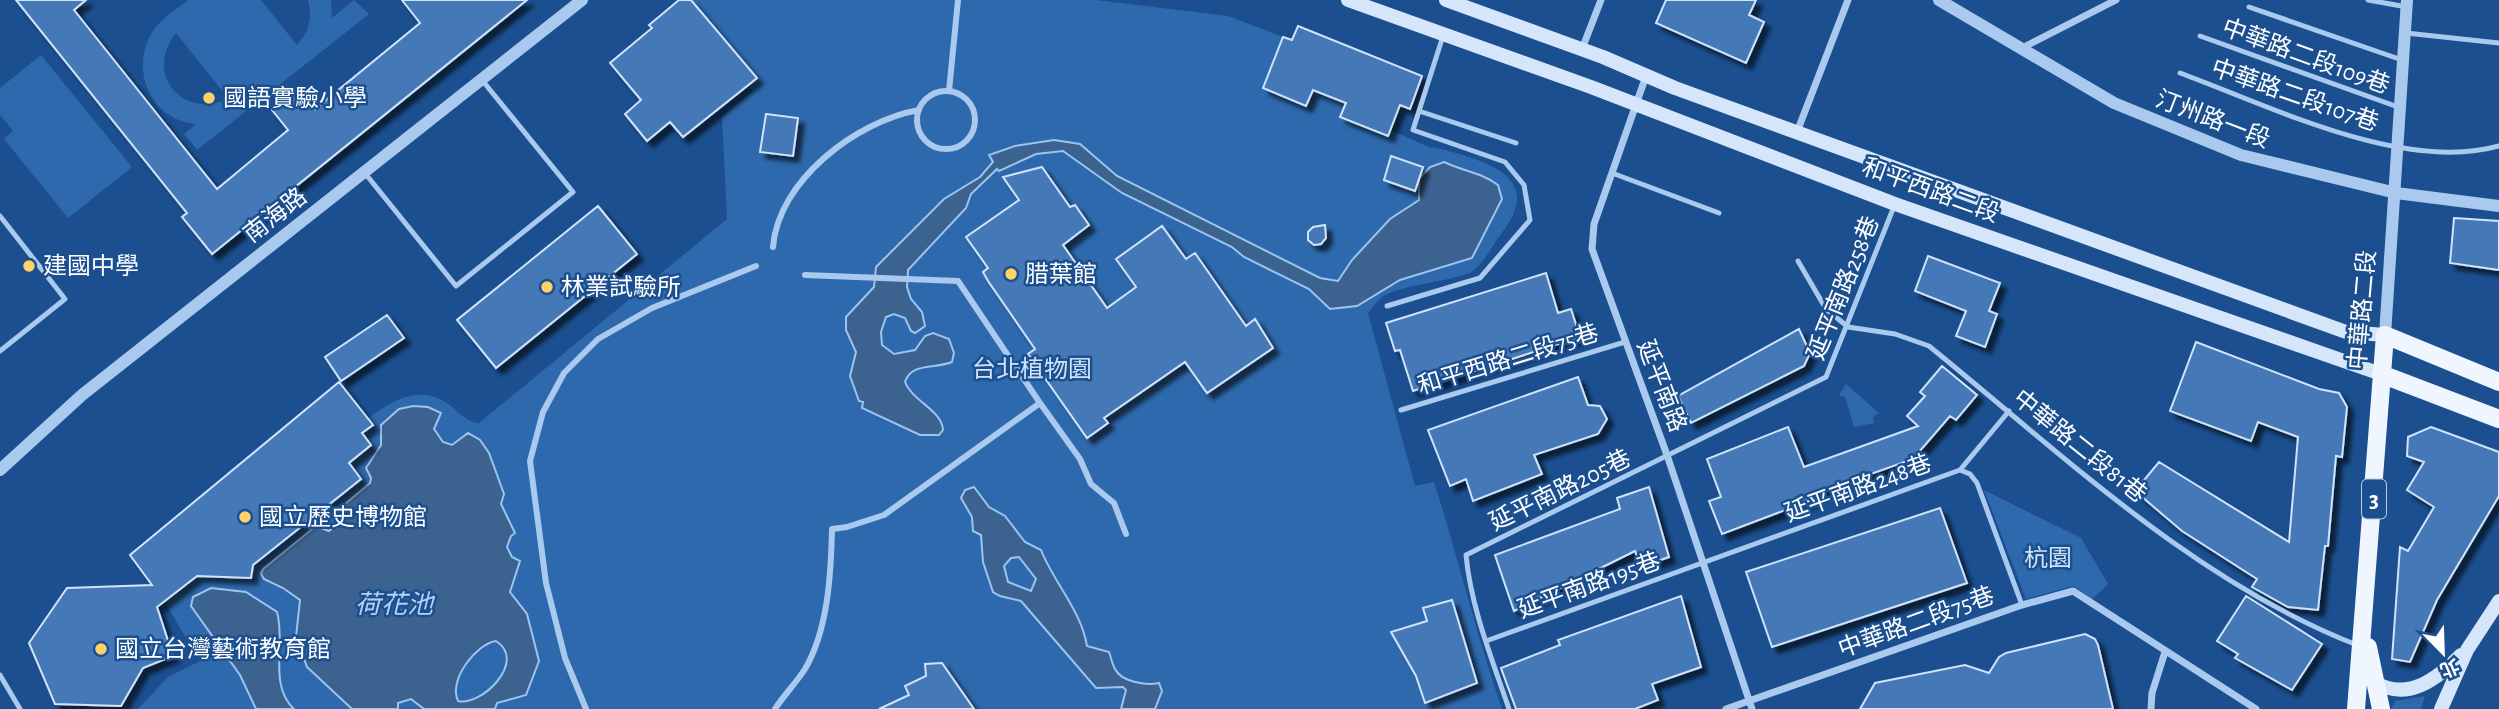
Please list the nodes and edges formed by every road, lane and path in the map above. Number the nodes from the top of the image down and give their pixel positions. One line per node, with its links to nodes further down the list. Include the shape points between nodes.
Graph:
1 (582, 0): 21 (street, 南海路)
2 (958, 0): 22 (street)
3 (1348, 0): 12 (main road, 和平西路二段)
4 (1446, 0): 16 (main road, 和平西路二段)
5 (1601, 0): 16 (street)
6 (1848, 0): 27 (street)
7 (1939, 0): 17 (street, 汀州路一段)
8 (2116, 0): 17 (street)
9 (2368, 0): 10 (lane)
10 (2407, 3): 13 (street, 中華路二段)
11 (2249, 7): 18 (lane)
12 (1444, 33): 23 (main road, 和平西路二段); 26 (lane)
13 (2406, 33): 15 (lane); 18 (street, 中華路二段)
14 (2200, 36): 24 (lane, 中華路二段109巷)
15 (2499, 44)
16 (1582, 49): 20 (main road, 和平西路二段)
17 (2020, 49): 33 (street, 汀州路一段, via 2114,103 2241,155)
18 (2404, 61): 24 (street, 中華路二段)
19 (2180, 73): 30 (lane, 中華路二段107巷, via 2367,142)
20 (1646, 76): 23 (street, 延平南路); 27 (main road, 和平西路二段)
21 (482, 79): 31 (street, 南海路); 31 (lane, via 573,192 456,286)
22 (949, 90): 25 (street, via 927,98); 25 (street, via 963,95 976,114 974,130 959,147 936,148 924,139 917,125)
23 (1635, 104): 32 (street, 延平南路); 34 (main road, 和平西路二段)
24 (2401, 108): 30 (street, 中華路二段)
25 (919, 110): 38 (street, via 885,121 826,155 791,191 774,232)
26 (1419, 111): 28 (lane); 42 (lane, via 1413,130 1504,162 1524,185 1530,220 1480,278)
27 (1797, 132): 44 (main road, 和平西路二段, via 2346,332)
28 (1516, 143)
29 (2499, 146): 30 (lane, 中華路二段107巷, via 2482,151)
30 (2399, 147): 33 (street, 中華路二段)
31 (363, 172): 54 (street, 南海路, via 82,395)
32 (1612, 173): 36 (lane); 45 (street, 延平南路, via 1594,224 1592,249)
33 (2396, 193): 35 (street, 汀州路一段); 44 (street, 中華路二段)
34 (1895, 204): 43 (lane, 延平南路258巷); 47 (main road, 和平西路二段)
35 (2499, 206)
36 (1718, 213)
37 (0, 216): 46 (lane, via 65,299)
38 (773, 247)
39 (1798, 261): 43 (lane, via 1826,309)
40 (756, 266): 70 (street, via 652,308 598,339 564,373 543,412 530,461 546,583 565,658)
41 (805, 275): 49 (street, via 958,281)
42 (1387, 306)
43 (1848, 327): 51 (lane, 中華路二段81巷, via 1895,334 1929,346); 53 (lane, 延平南路258巷, via 1826,377)
44 (2385, 335): 47 (main road, 中華路二段 / 3); 48 (main road, 和平西路二段)
45 (1625, 342): 50 (lane, 和平西路二段75巷); 53 (street, 延平南路)
46 (0, 351)
47 (2381, 374): 52 (main road, 和平西路二段); 60 (main road, 中華路二段 / 3)
48 (2499, 382)
49 (1041, 403): 56 (street, via 1080,459 1091,484 1114,503); 71 (street, via 884,515 832,529 818,641)
50 (1401, 410)
51 (2009, 411): 55 (lane); 62 (lane, 中華路二段81巷, via 2159,534 2273,604)
52 (2499, 419)
53 (1667, 455): 57 (street, 延平南路); 61 (lane, 延平南路205巷, via 1466,555)
54 (0, 470)
55 (1960, 470): 57 (lane, 延平南路248巷); 59 (lane, 延平南路248巷, via 1977,483)
56 (1126, 534)
57 (1704, 562): 61 (lane, 延平南路195巷); 67 (street, 延平南路)
58 (2499, 601): 63 (main road)
59 (2022, 605): 64 (street, 中華路二段75巷, via 2073,591); 67 (street, 中華路二段75巷)
60 (2365, 623): 62 (main road, 中華路二段 / 3); 66 (main road, 中華路二段 / 3)
61 (1486, 641): 72 (lane)
62 (2360, 646): 75 (main road, 中華路二段 / 3)
63 (2467, 650): 66 (main road, via 2423,685 2395,690); 77 (main road)
64 (2165, 652): 68 (street, 中華路二段75巷); 74 (street)
65 (0, 675): 69 (lane)
66 (2374, 682): 76 (main road, 中華路二段 / 3)
67 (1751, 705): 73 (street, 中華路二段75巷)
68 (2251, 707)
69 (20, 709)
70 (586, 709)
71 (775, 709)
72 (1509, 709)
73 (1726, 709)
74 (2151, 709)
75 (2356, 709)
76 (2381, 709)
77 (2441, 709)

